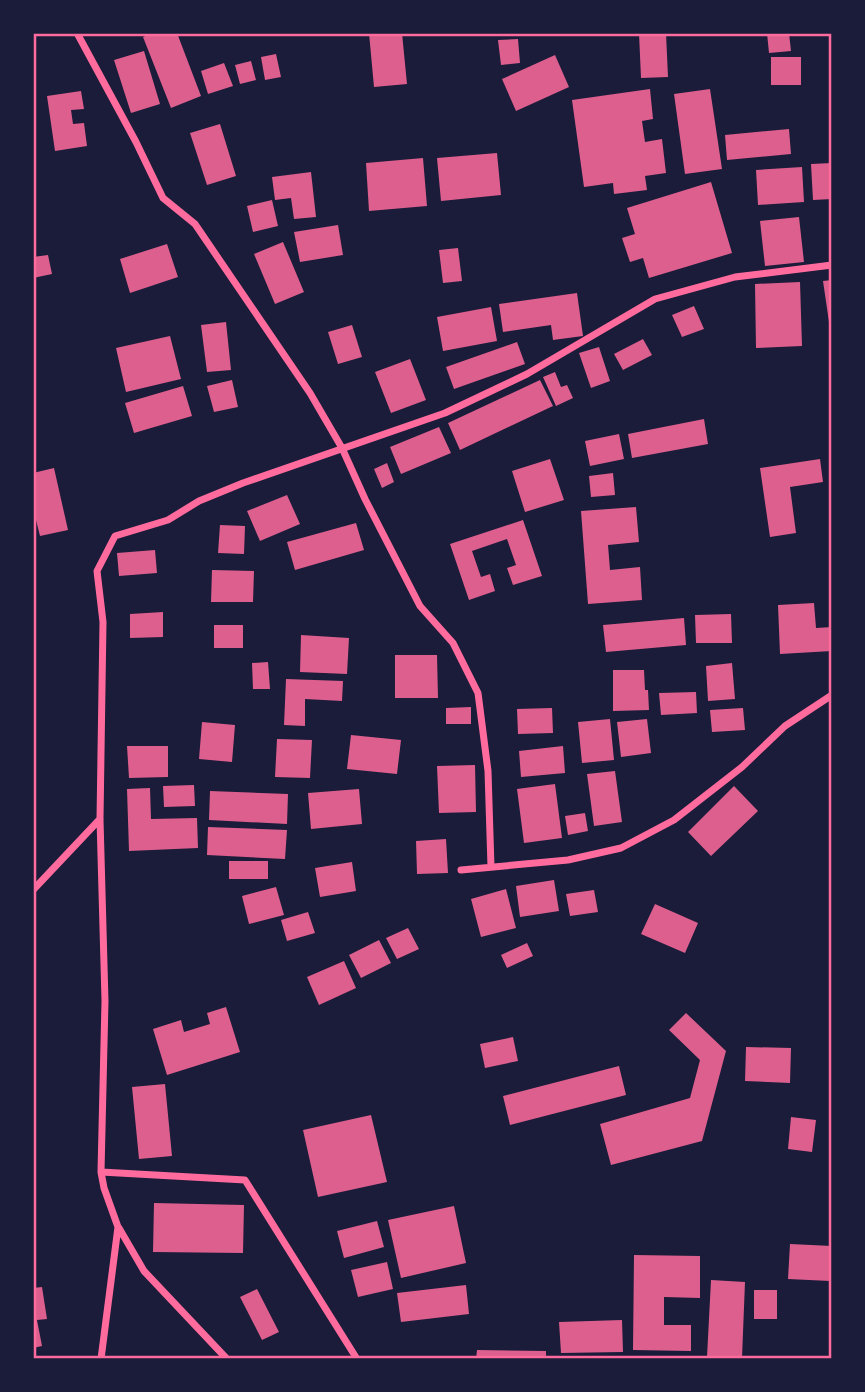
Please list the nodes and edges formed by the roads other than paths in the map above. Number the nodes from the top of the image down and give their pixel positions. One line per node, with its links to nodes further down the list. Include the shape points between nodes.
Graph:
1 (77, 33): 3 (street, via 163,198 195,225 310,393)
2 (832, 265): 3 (street, via 734,277 655,299 468,402)
3 (342, 448): 5 (street, via 199,501 168,520 115,536 97,572 103,622); 6 (street, via 420,606 453,643 478,693 488,771)
4 (832, 695): 6 (street, via 785,726 674,820 621,848 568,860)
5 (100, 819): 8 (street); 9 (street, via 105,1001)
6 (491, 867): 7 (street)
7 (461, 870)
8 (33, 890)
9 (101, 1172): 10 (street); 13 (street, via 245,1180)
10 (118, 1227): 11 (street); 12 (street, via 144,1271)
11 (102, 1359)
12 (227, 1359)
13 (357, 1359)

